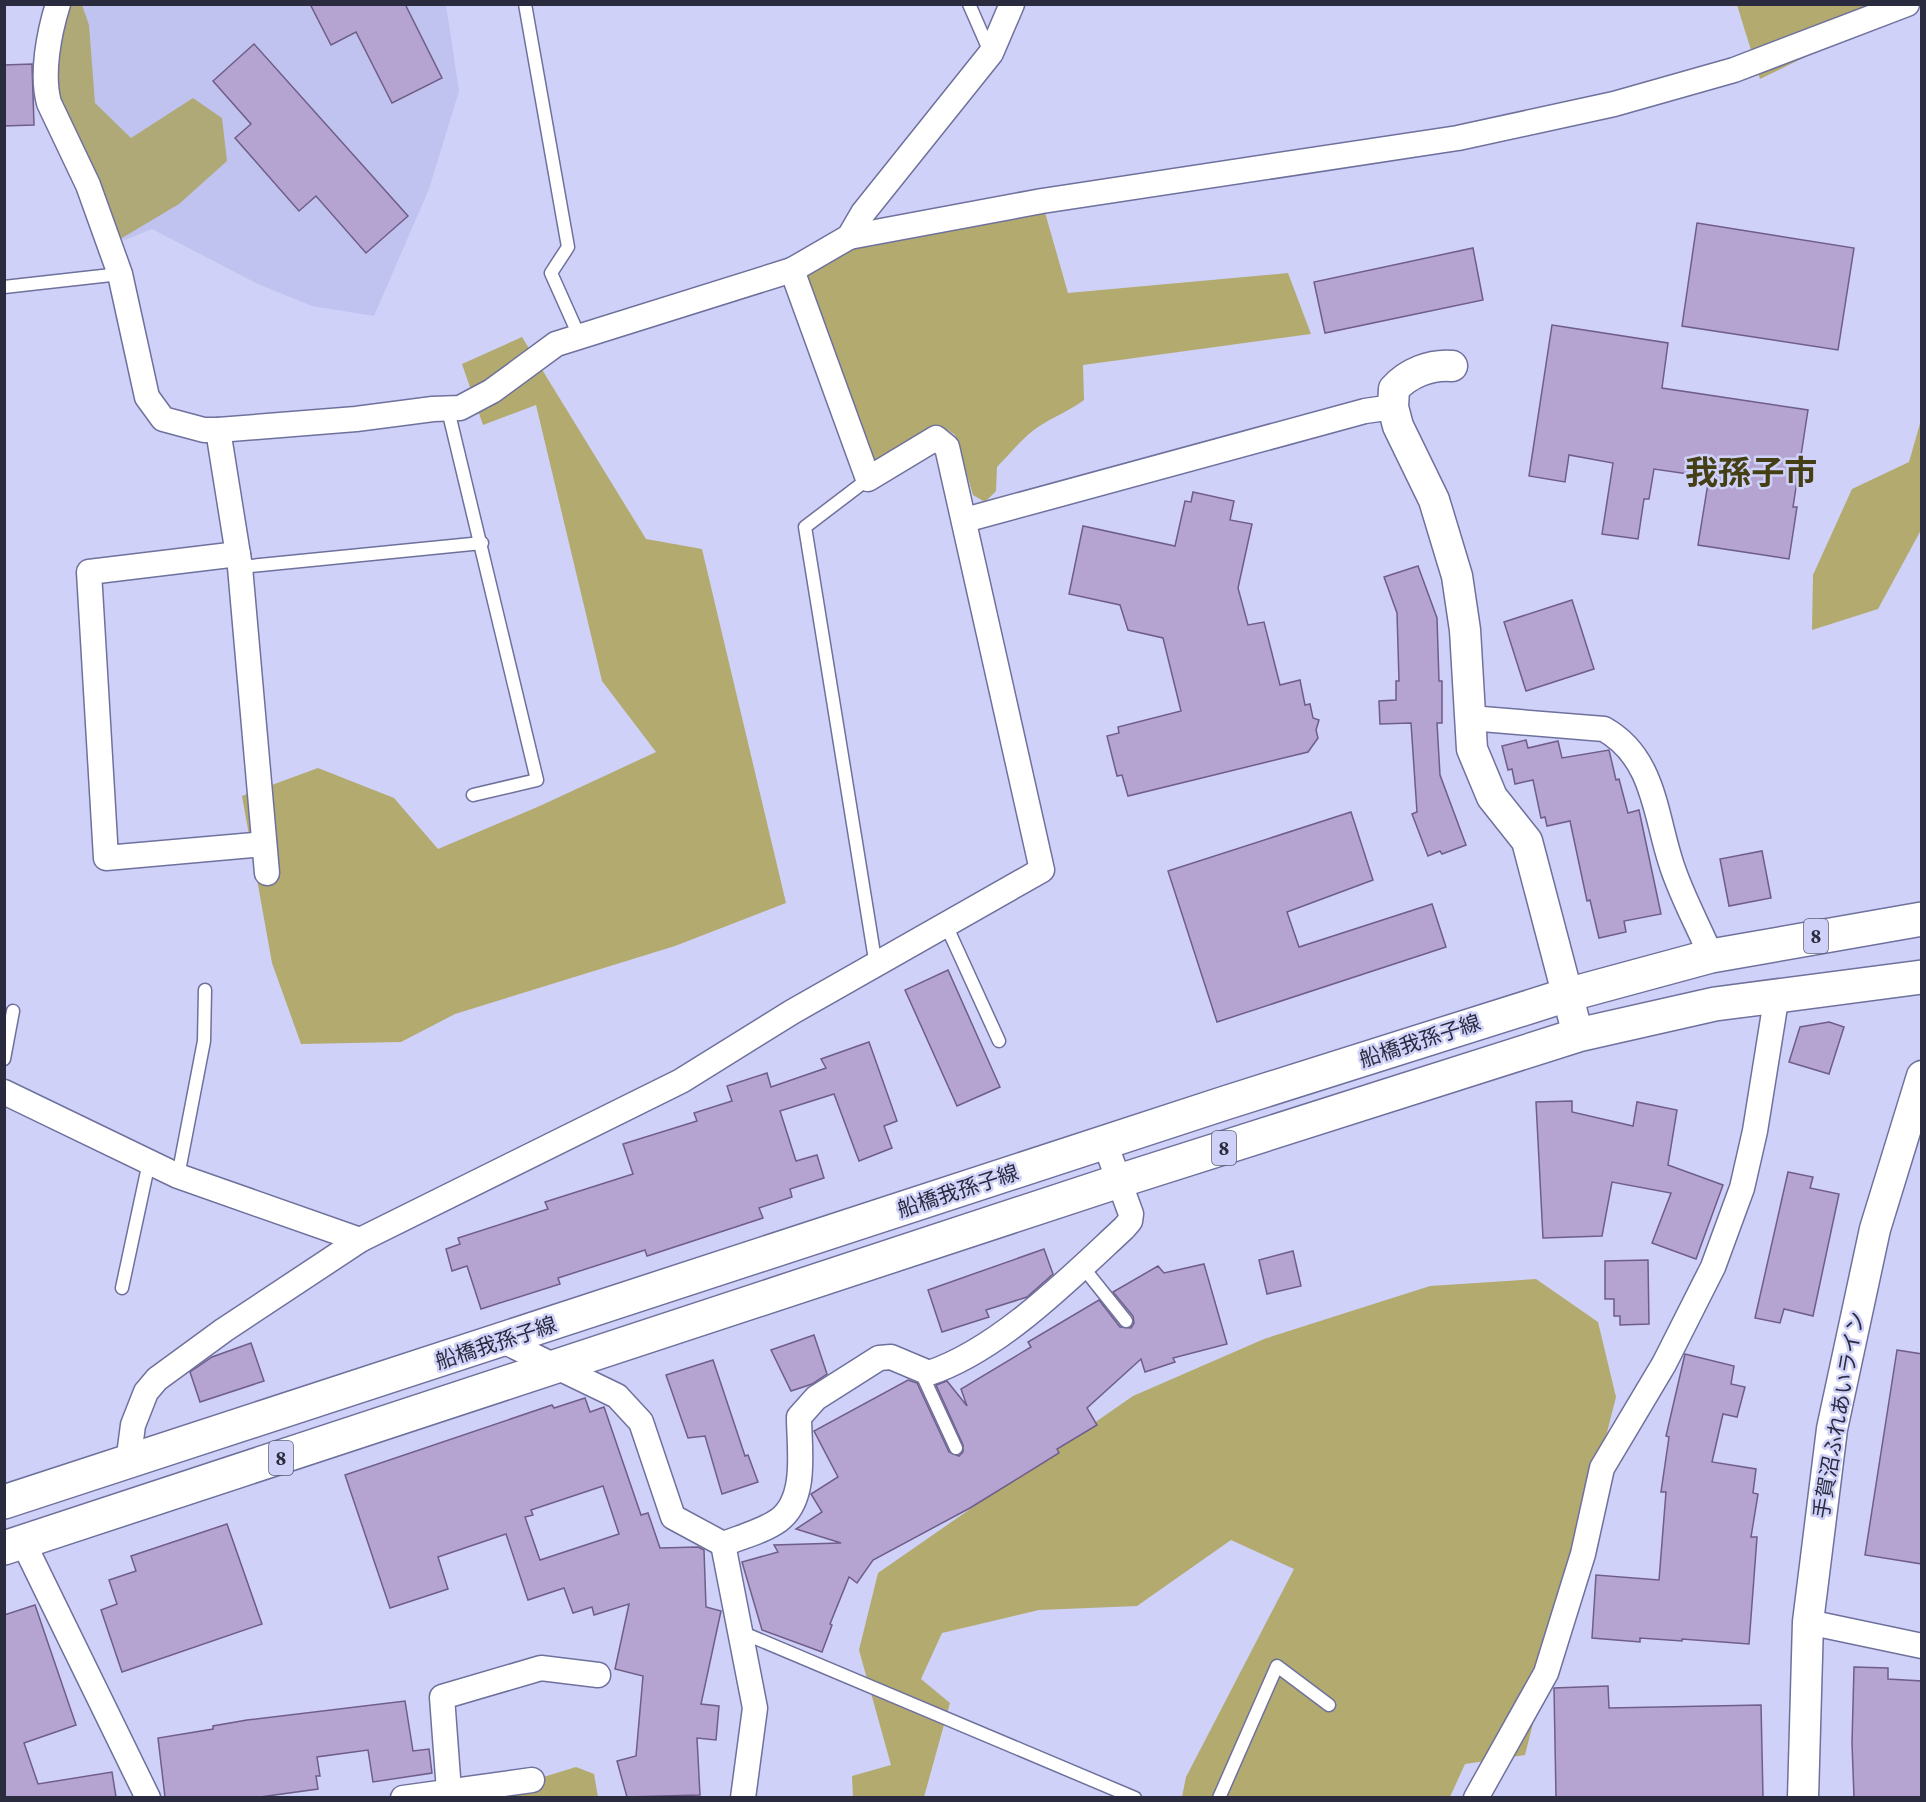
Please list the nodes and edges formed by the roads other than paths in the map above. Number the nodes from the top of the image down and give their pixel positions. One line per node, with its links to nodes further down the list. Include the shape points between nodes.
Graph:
1 (58, 4): 9 (street, via 52,22 46,89 49,103 88,185)
2 (525, 4): 11 (lane, via 568,247 551,273)
3 (969, 4): 6 (lane)
4 (1012, 4): 6 (street)
5 (1907, 4): 7 (street, via 1734,70 1614,104 1458,138 1042,201)
6 (991, 53): 7 (street, via 863,213)
7 (849, 237): 8 (street)
8 (792, 270): 11 (street); 16 (street)
9 (120, 274): 10 (lane); 15 (street, via 147,398 163,418)
10 (4, 287)
11 (580, 338): 14 (street, via 556,344 492,391)
12 (1452, 366): 13 (street, via 1442,365 1404,378 1394,389)
13 (1393, 407): 17 (street, via 1365,411); 20 (street, via 1405,444 1434,500 1457,576 1465,630)
14 (448, 410): 15 (street); 18 (lane)
15 (218, 430): 19 (street)
16 (868, 479): 17 (street, via 936,438 947,447); 27 (lane, via 805,527)
17 (965, 520): 25 (street, via 1042,870)
18 (482, 543): 19 (lane); 21 (lane, via 537,780)
19 (239, 560): 22 (street); 22 (street, via 89,572 106,858)
20 (1470, 718): 26 (street, via 1604,729 1614,734 1644,769 1657,803 1671,863); 31 (street, via 1472,749 1481,776 1492,797 1527,841)
21 (472, 795)
22 (264, 844): 23 (street)
23 (267, 873)
24 (1922, 919): 26 (main road, 船橋我孫子線 / 8)
25 (946, 925): 27 (street); 34 (lane)
26 (1711, 956): 31 (main road, 船橋我孫子線 / 8)
27 (876, 966): 42 (street, via 792,1012 681,1081)
28 (1922, 976): 30 (main road, 船橋我孫子線 / 8)
29 (205, 990): 40 (lane, via 204,1041)
30 (1777, 994): 33 (main road, 船橋我孫子線 / 8, via 1652,1016); 66 (street, via 1742,1188 1713,1267 1664,1364 1602,1468 1583,1554 1546,1673)
31 (1567, 995): 33 (street); 38 (main road, 船橋我孫子線 / 8)
32 (13, 1011): 35 (lane)
33 (1578, 1035): 41 (main road, 船橋我孫子線 / 8)
34 (999, 1041)
35 (4, 1059)
36 (1922, 1076): 54 (street, 手賀沼ふれあいライン, via 1875,1229 1832,1429)
37 (4, 1092): 39 (street)
38 (1105, 1143): 41 (street); 46 (main road, 船橋我孫子線 / 8)
39 (149, 1162): 40 (street); 44 (lane)
40 (178, 1176): 42 (street)
41 (1119, 1181): 43 (street, via 1130,1221); 47 (main road, 船橋我孫子線 / 8)
42 (360, 1240): 50 (street, via 157,1379 146,1392 133,1425)
43 (1082, 1266): 45 (lane); 48 (street, via 1005,1331 956,1364 929,1372)
44 (122, 1288)
45 (1126, 1321)
46 (503, 1341): 47 (street); 50 (main road, 船橋我孫子線 / 8)
47 (558, 1368): 52 (main road, 船橋我孫子線 / 8); 53 (street, via 617,1396 641,1422 673,1517)
48 (920, 1369): 49 (lane); 53 (street, via 891,1357 879,1358 816,1398 799,1417 799,1481 792,1506 779,1520)
49 (956, 1448)
50 (128, 1463): 51 (main road, 船橋我孫子線 / 8)
51 (4, 1502)
52 (14, 1545): 61 (street)
53 (723, 1545): 55 (street)
54 (1808, 1622): 56 (street); 67 (street, 手賀沼ふれあいライン)
55 (740, 1632): 63 (street, via 755,1708); 64 (lane)
56 (1922, 1646)
57 (598, 1675): 60 (street, via 541,1668 442,1697)
58 (1329, 1705): 65 (lane, via 1277,1666)
59 (532, 1780): 60 (street)
60 (449, 1791): 62 (street)
61 (148, 1797)
62 (404, 1797)
63 (743, 1797)
64 (1135, 1797)
65 (1219, 1797)
66 (1476, 1797)
67 (1803, 1797)

